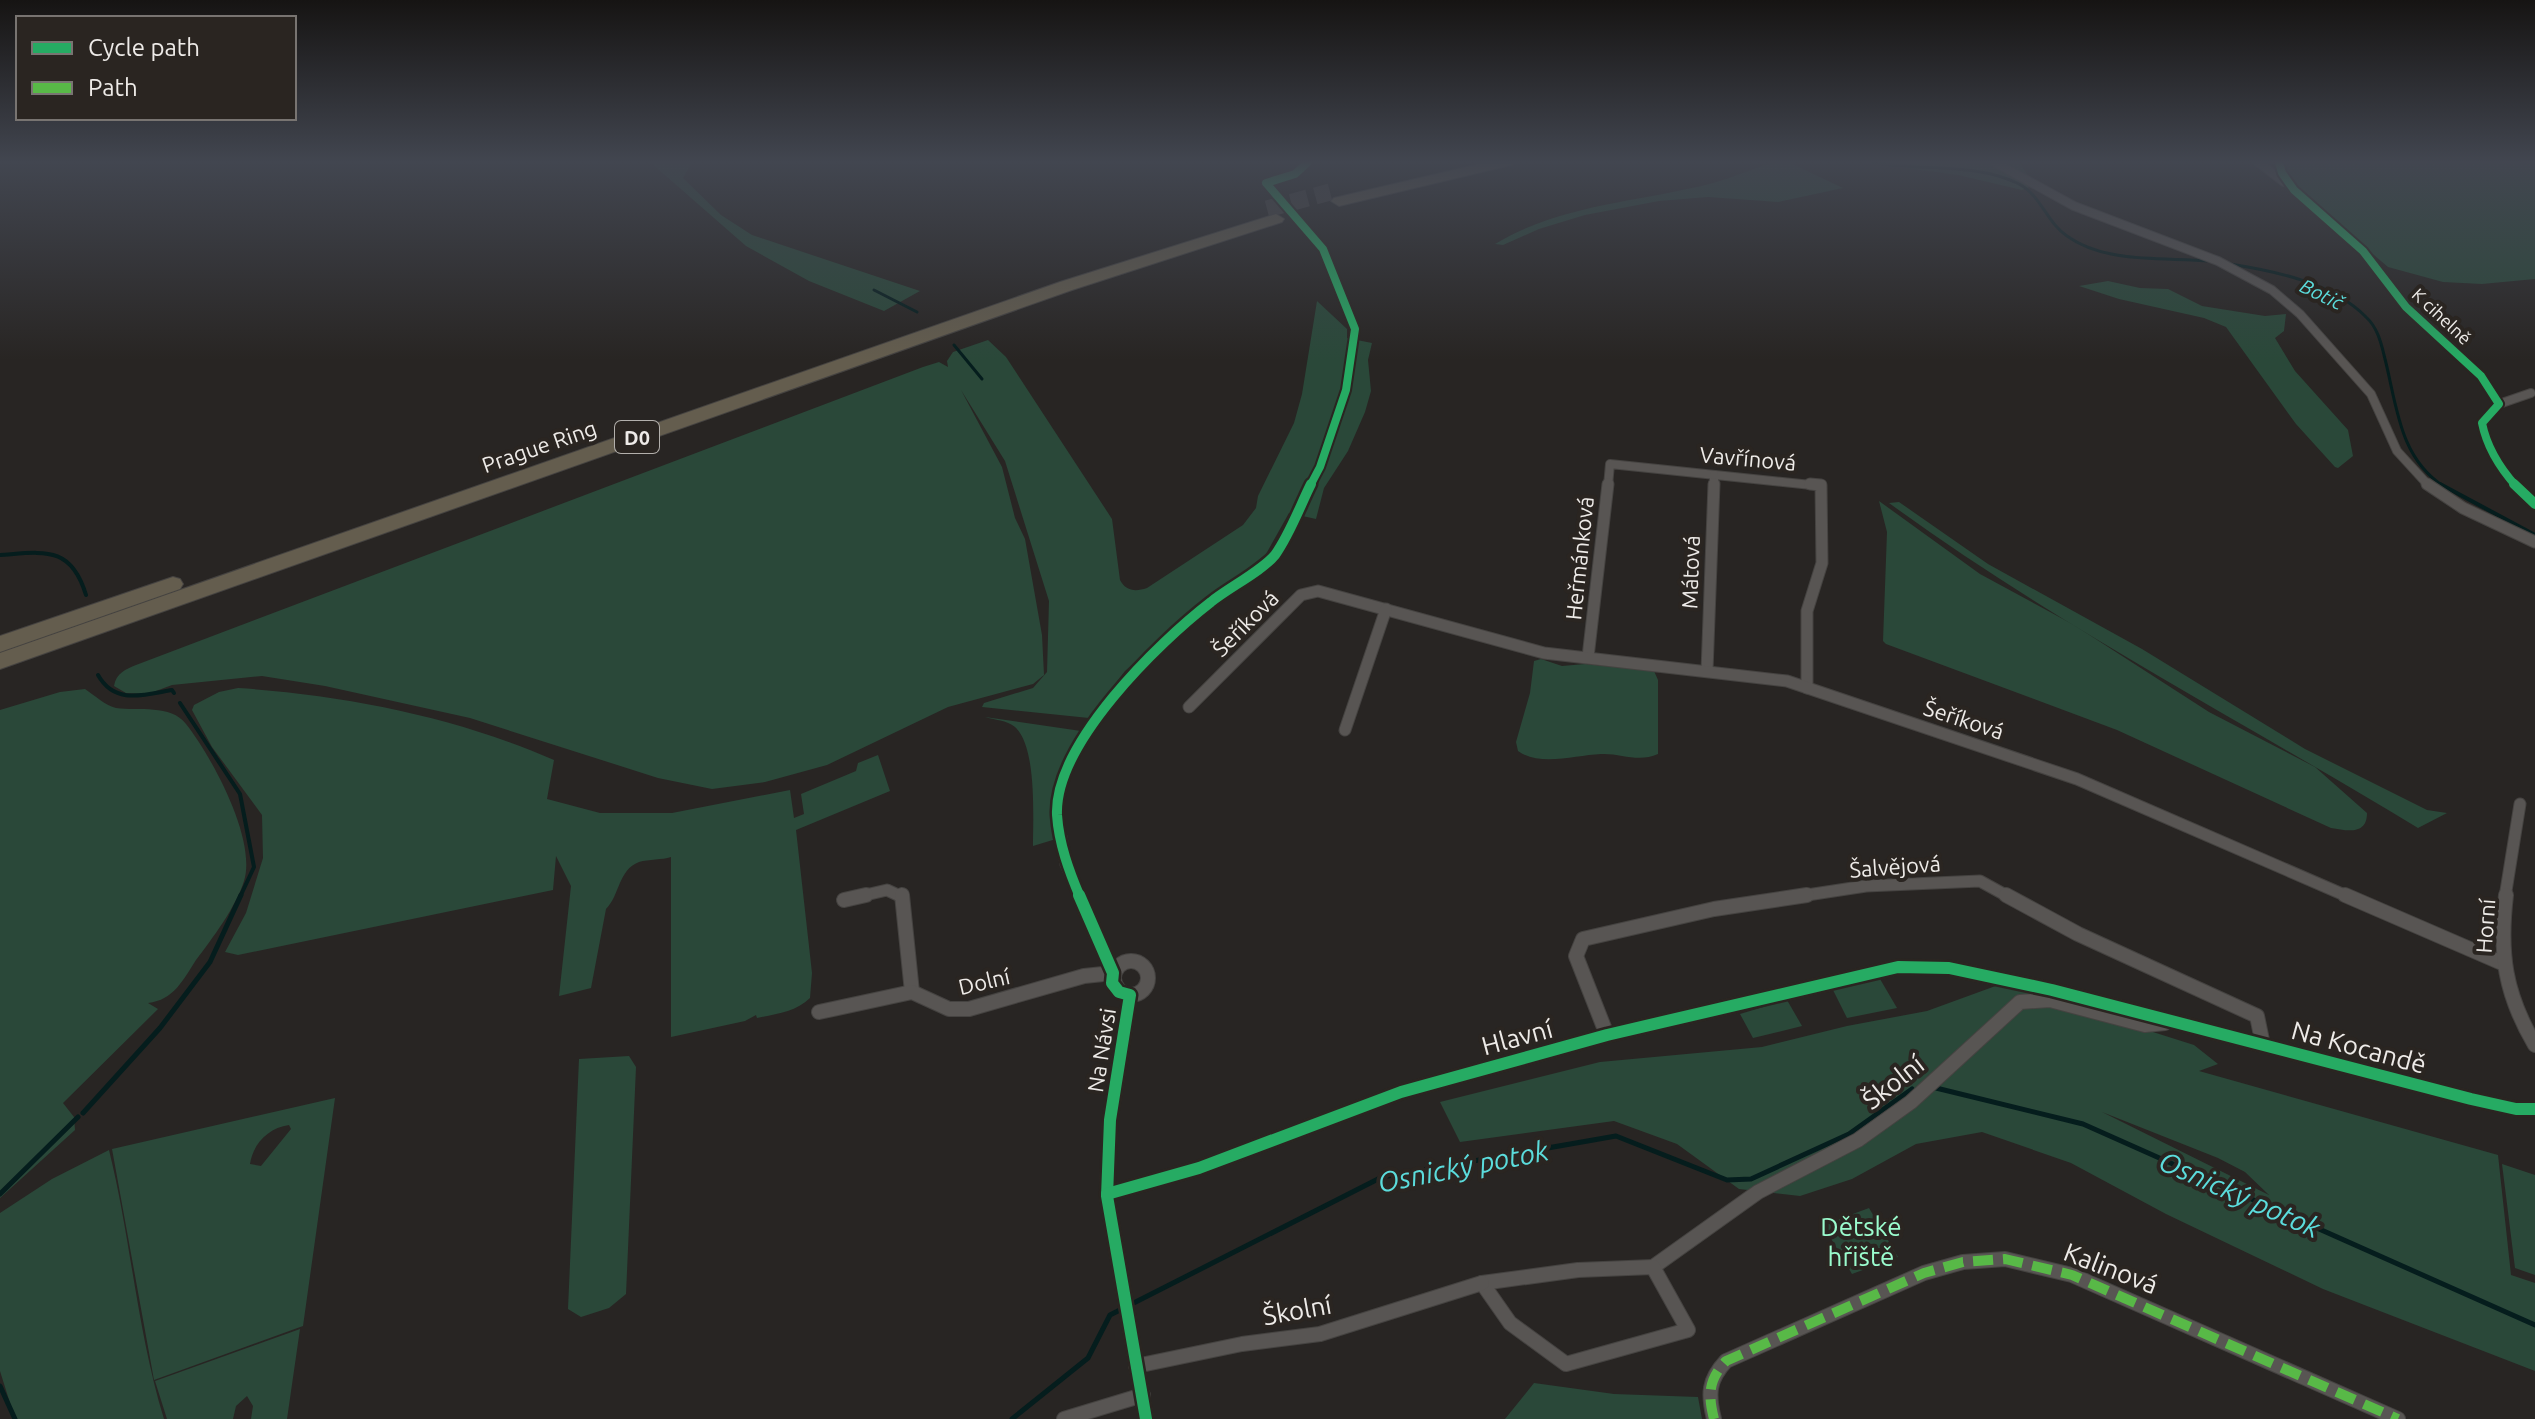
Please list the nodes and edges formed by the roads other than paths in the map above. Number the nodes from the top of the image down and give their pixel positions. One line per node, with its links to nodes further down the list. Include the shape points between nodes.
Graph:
1 (1221, 228): 12 (highway, Prague Ring / D0, via 1058,274)
2 (1231, 228): 14 (highway, Prague Ring / D0)
3 (2130, 228): 10 (street, via 2276,292 2370,393 2383,414 2387,436 2423,480)
4 (2340, 228): 6 (street, K cihelně, via 2406,306 2480,373)
5 (2531, 393): 6 (street)
6 (2499, 404): 9 (street, via 2482,423 2483,436 2505,476)
7 (1610, 464): 8 (street, Vavřínová); 13 (street, Heřmánková)
8 (1714, 475): 15 (street, Mátová); 16 (street, Vavřínová, via 1821,485 1823,550 1807,611)
9 (2535, 504)
10 (2535, 542)
11 (1386, 609): 13 (street, Šeříková, via 1544,653); 17 (street, Šeříková, via 1318,591 1301,595); 18 (street)
12 (0, 644)
13 (1588, 657): 15 (street, Šeříková)
14 (0, 661)
15 (1707, 671): 16 (street, Šeříková, via 1775,678)
16 (1807, 688): 22 (street, Šeříková, via 2085,782)
17 (1189, 707)
18 (1345, 730)
19 (2520, 804): 22 (street, Horní, via 2501,936)
20 (1061, 837): 23 (street, Na Návsi, via 1066,864)
21 (844, 900): 24 (street, via 887,890 902,895)
22 (2502, 963): 30 (street, Horní, via 2511,1000)
23 (1113, 973): 24 (street, Dolní, via 1071,979 969,1009 949,1009); 25 (street, Na Návsi, via 1115,988); 25 (street, Na Návsi, via 1127,962 1145,966 1148,982)
24 (912, 992): 26 (street)
25 (1130, 995): 32 (street, Na Návsi, via 1106,1145)
26 (819, 1012)
27 (2172, 1022): 28 (street, Hlavní, via 1949,968 1898,967); 29 (street, Na Kocandě); 33 (street, Školní, via 2145,1025 2050,1000 2020,1002 1911,1102 1858,1140 1758,1192)
28 (1607, 1035): 29 (street, Šalvějová, via 1576,956 1583,939 1714,909 1866,886 1980,881 2078,934 2257,1016); 32 (street, Hlavní, via 1401,1092 1199,1168)
29 (2263, 1045): 31 (street, Na Kocandě, via 2471,1099)
30 (2535, 1045)
31 (2535, 1109)
32 (1107, 1194): 35 (street)
33 (1653, 1267): 34 (street, Školní, via 1578,1270); 34 (street, via 1688,1330 1566,1364 1510,1323)
34 (1482, 1283): 35 (street, Školní, via 1320,1334)
35 (1136, 1366): 36 (street)
36 (1143, 1395): 37 (street); 38 (street)
37 (1064, 1419)
38 (1146, 1419)
39 (1714, 1419): 40 (street, Kalinová, via 1708,1396 1711,1375 1726,1361 1924,1273 1963,1262 2005,1259 2072,1275)
40 (2398, 1419)

